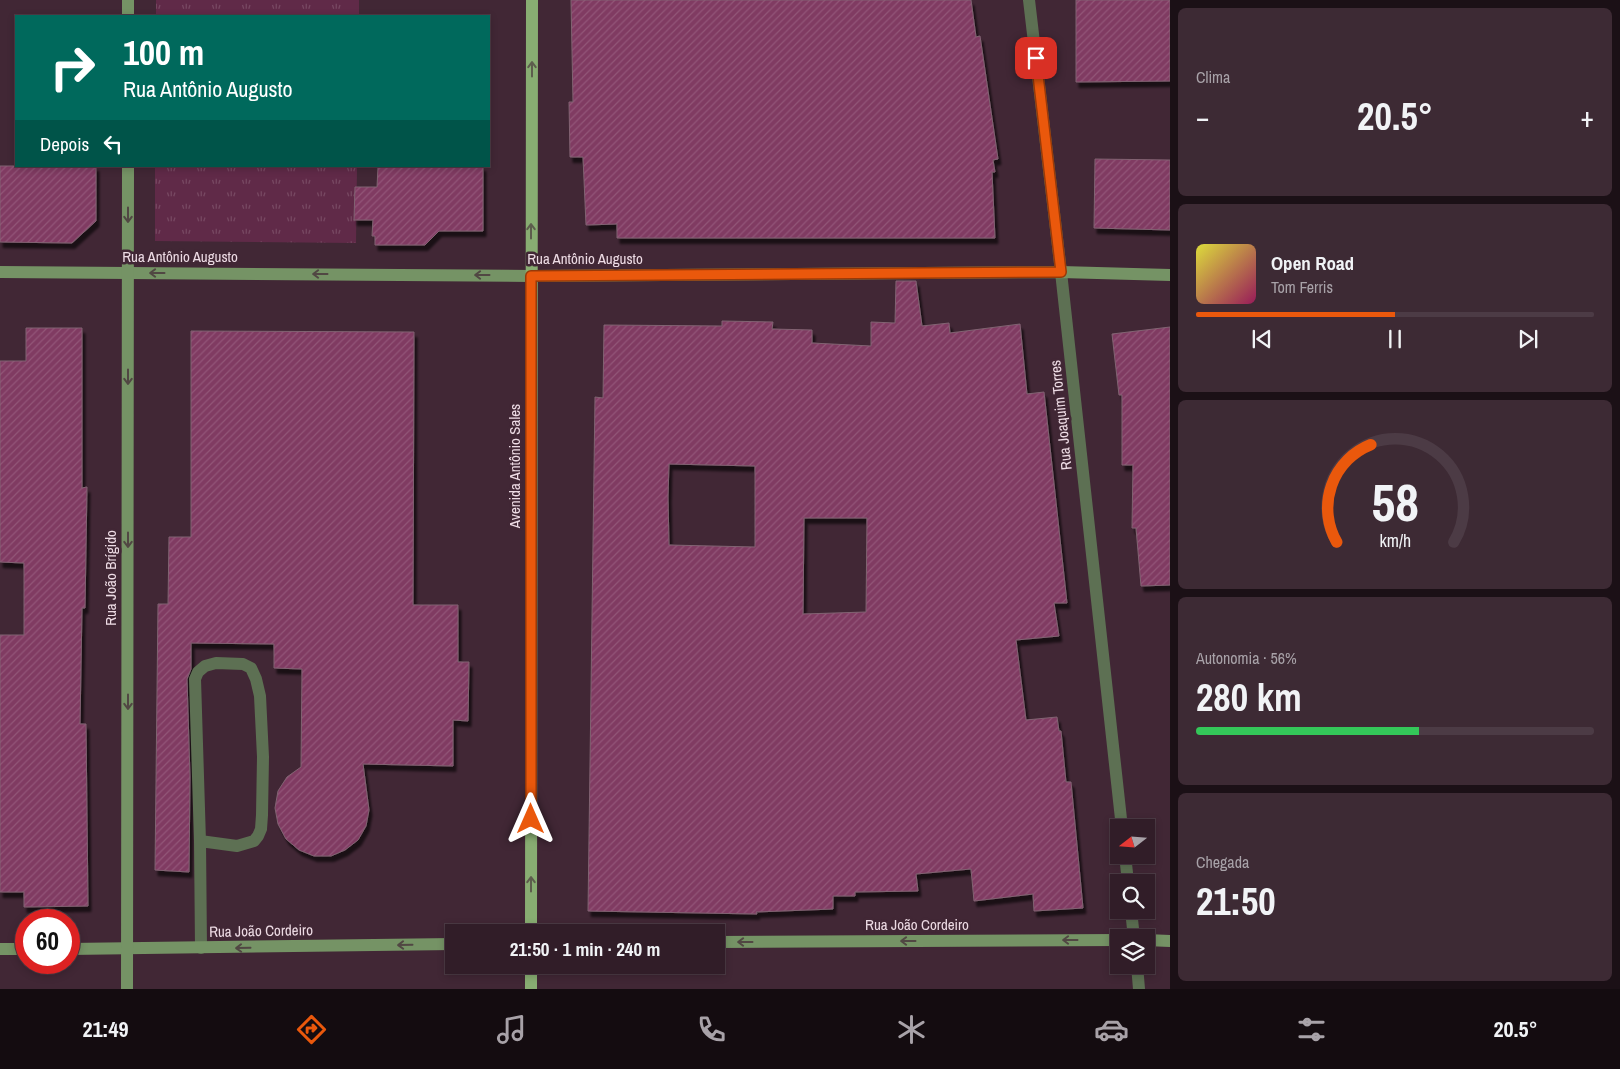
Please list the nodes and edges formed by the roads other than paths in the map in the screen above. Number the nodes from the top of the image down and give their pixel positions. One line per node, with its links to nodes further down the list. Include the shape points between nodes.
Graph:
1 (128, 0): 4 (street)
2 (532, 0): 10 (main road, Avenida Antônio Sales, one-way to 2)
3 (1028, 0): 8 (street, Rua Joaquim Torres)
4 (128, 15)
5 (128, 167): 7 (street, Rua João Brígido, one-way to 7)
6 (0, 272): 7 (street, Rua Antônio Augusto)
7 (128, 272): 10 (street, Rua Antônio Augusto, one-way to 7); 23 (street, Rua João Brígido, one-way to 23)
8 (1061, 272): 9 (street, Rua Antônio Augusto); 10 (street, Rua Antônio Augusto); 11 (street, Rua Joaquim Torres)
9 (1170, 274)
10 (531, 276): 13 (main road, Avenida Antônio Sales, one-way to 10)
11 (1121, 819)
12 (200, 841): 12 (street, via 196,680 198,672 205,666 243,664 251,668 260,696 263,757 261,829 254,841 237,846); 19 (street)
13 (531, 924)
14 (1110, 940): 17 (street, Rua João Cordeiro, one-way to 17)
15 (1155, 940): 16 (street)
16 (1170, 940)
17 (725, 942)
18 (445, 944): 19 (street, Rua João Cordeiro, one-way to 19)
19 (201, 948): 23 (street, Rua João Cordeiro)
20 (0, 949): 21 (street)
21 (15, 949)
22 (80, 949): 23 (street, Rua João Cordeiro)
23 (127, 950): 26 (street, Rua João Brígido)
24 (531, 974): 27 (main road)
25 (1138, 974): 28 (street)
26 (127, 989)
27 (531, 989)
28 (1140, 989)

